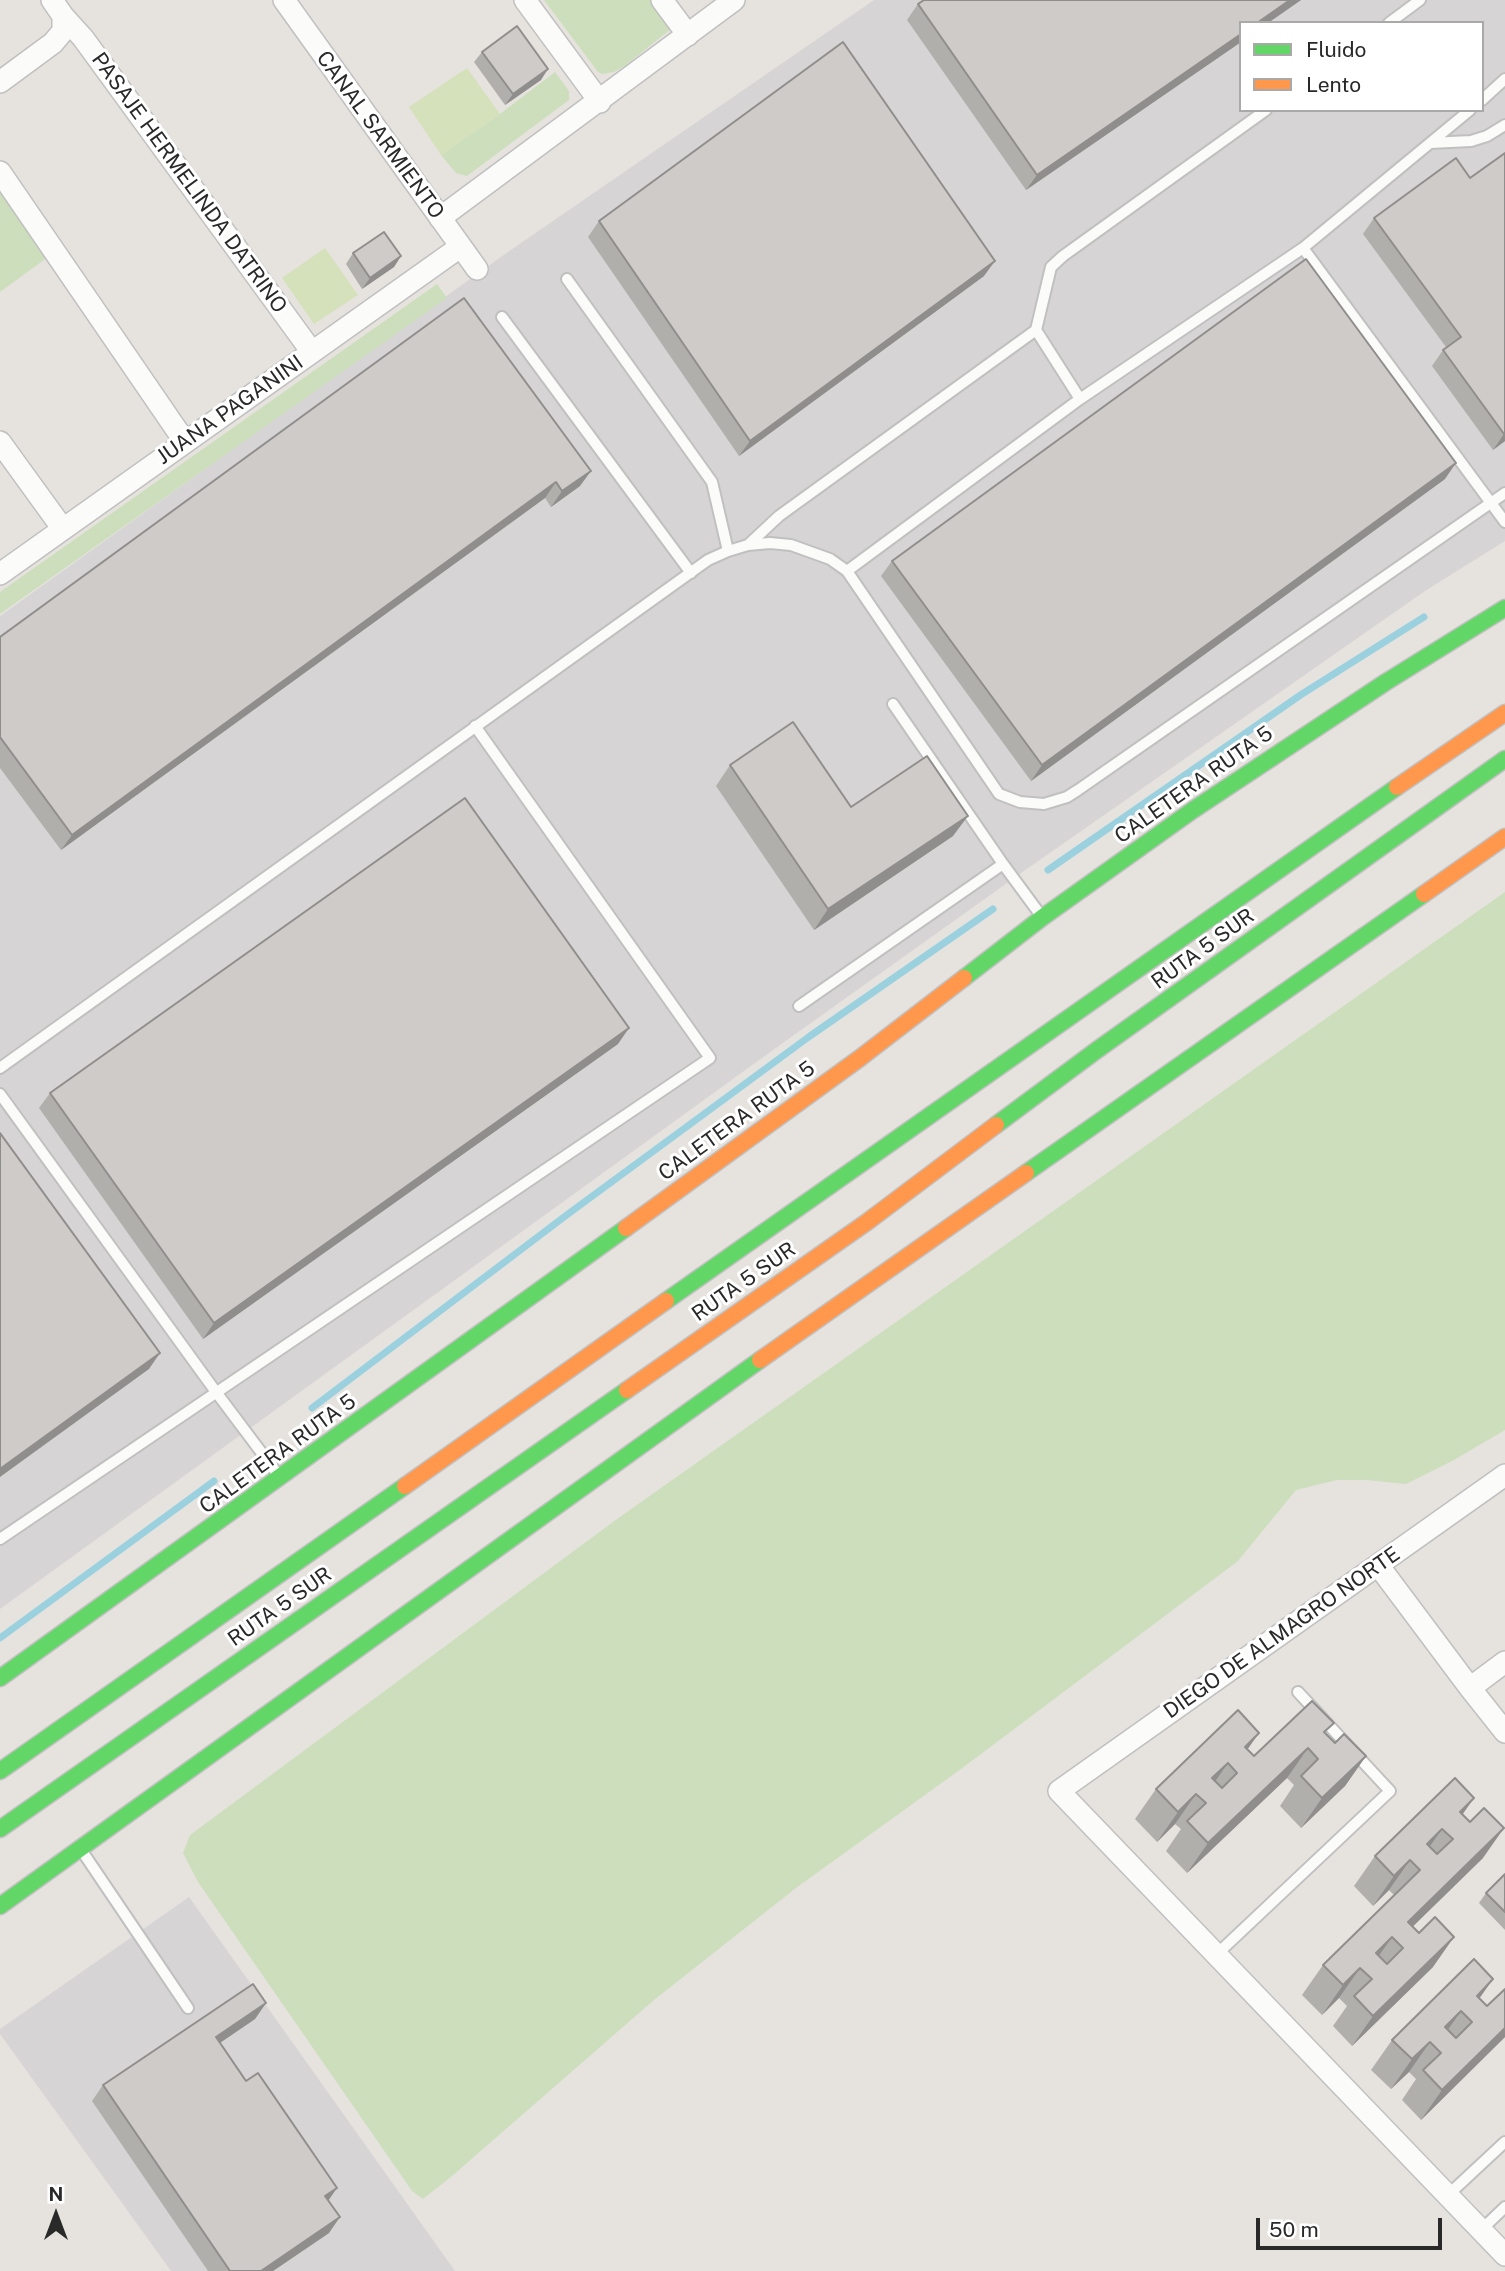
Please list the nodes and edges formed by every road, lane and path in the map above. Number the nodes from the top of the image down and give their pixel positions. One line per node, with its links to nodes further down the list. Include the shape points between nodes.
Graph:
1 (284, 0): 18 (street, CANAL SARMIENTO)
2 (525, 0): 12 (street)
3 (662, 0): 8 (street)
4 (734, 0): 8 (street)
5 (1420, 0): 7 (lane)
6 (58, 8): 10 (street, via 63,32); 25 (street, PASAJE HERMELINDA DATRINO)
7 (1391, 21)
8 (688, 35): 12 (street)
9 (1505, 79): 11 (lane)
10 (0, 82)
11 (1484, 98)
12 (600, 102): 18 (street)
13 (1263, 112): 24 (lane, via 1051,267)
14 (1468, 112): 16 (lane)
15 (1505, 125): 16 (lane, via 1471,141)
16 (1430, 143): 20 (lane)
17 (0, 172): 28 (street)
18 (440, 218): 19 (street, CANAL SARMIENTO)
19 (460, 247): 21 (street, CANAL SARMIENTO); 25 (street, JUANA PAGANINI)
20 (1303, 248): 26 (lane); 30 (lane)
21 (477, 269)
22 (567, 279): 34 (lane, via 712,482)
23 (502, 317): 36 (lane)
24 (1036, 330): 26 (lane); 33 (lane, via 779,516)
25 (312, 352): 28 (street, JUANA PAGANINI)
26 (1080, 399): 35 (lane)
27 (0, 442): 32 (street)
28 (185, 442): 32 (street, JUANA PAGANINI)
29 (1505, 493): 30 (lane)
30 (1491, 504): 31 (lane); 35 (lane, via 1068,797 1044,804 999,794)
31 (1505, 522)
32 (63, 530): 37 (street, JUANA PAGANINI)
33 (748, 545): 34 (lane); 35 (lane, via 790,545 830,559)
34 (727, 551): 36 (lane)
35 (847, 571)
36 (691, 573): 41 (lane)
37 (0, 574)
38 (1505, 608): 45 (main road, CALETERA RUTA 5, via 1193,810)
39 (893, 704): 44 (lane)
40 (1505, 713): 59 (main road, RUTA 5 SUR)
41 (475, 726): 47 (lane); 49 (lane, via 710,1058)
42 (1505, 759): 60 (main road, RUTA 5 SUR, via 1097,1050 867,1222)
43 (1505, 837): 61 (main road, via 781,1346)
44 (1003, 864): 45 (lane); 46 (lane)
45 (1043, 917): 51 (main road, CALETERA RUTA 5, via 849,1066)
46 (799, 1006)
47 (0, 1068)
48 (0, 1094): 49 (lane)
49 (216, 1392): 51 (lane); 52 (lane)
50 (1505, 1475): 53 (street, DIEGO DE ALMAGRO NORTE)
51 (280, 1478): 55 (main road, CALETERA RUTA 5)
52 (0, 1539)
53 (1378, 1565): 56 (street); 63 (street, DIEGO DE ALMAGRO NORTE, via 1059,1791)
54 (1505, 1662): 56 (street)
55 (0, 1678)
56 (1469, 1688): 58 (street)
57 (1298, 1692): 63 (lane, via 1390,1791)
58 (1505, 1732)
59 (0, 1771)
60 (0, 1829)
61 (81, 1849): 62 (main road); 64 (lane)
62 (0, 1906)
63 (1216, 1955): 66 (street)
64 (188, 2008)
65 (1505, 2142): 66 (lane)
66 (1448, 2195): 68 (street)
67 (1505, 2207): 68 (lane)
68 (1481, 2230): 69 (street)
69 (1505, 2255)

